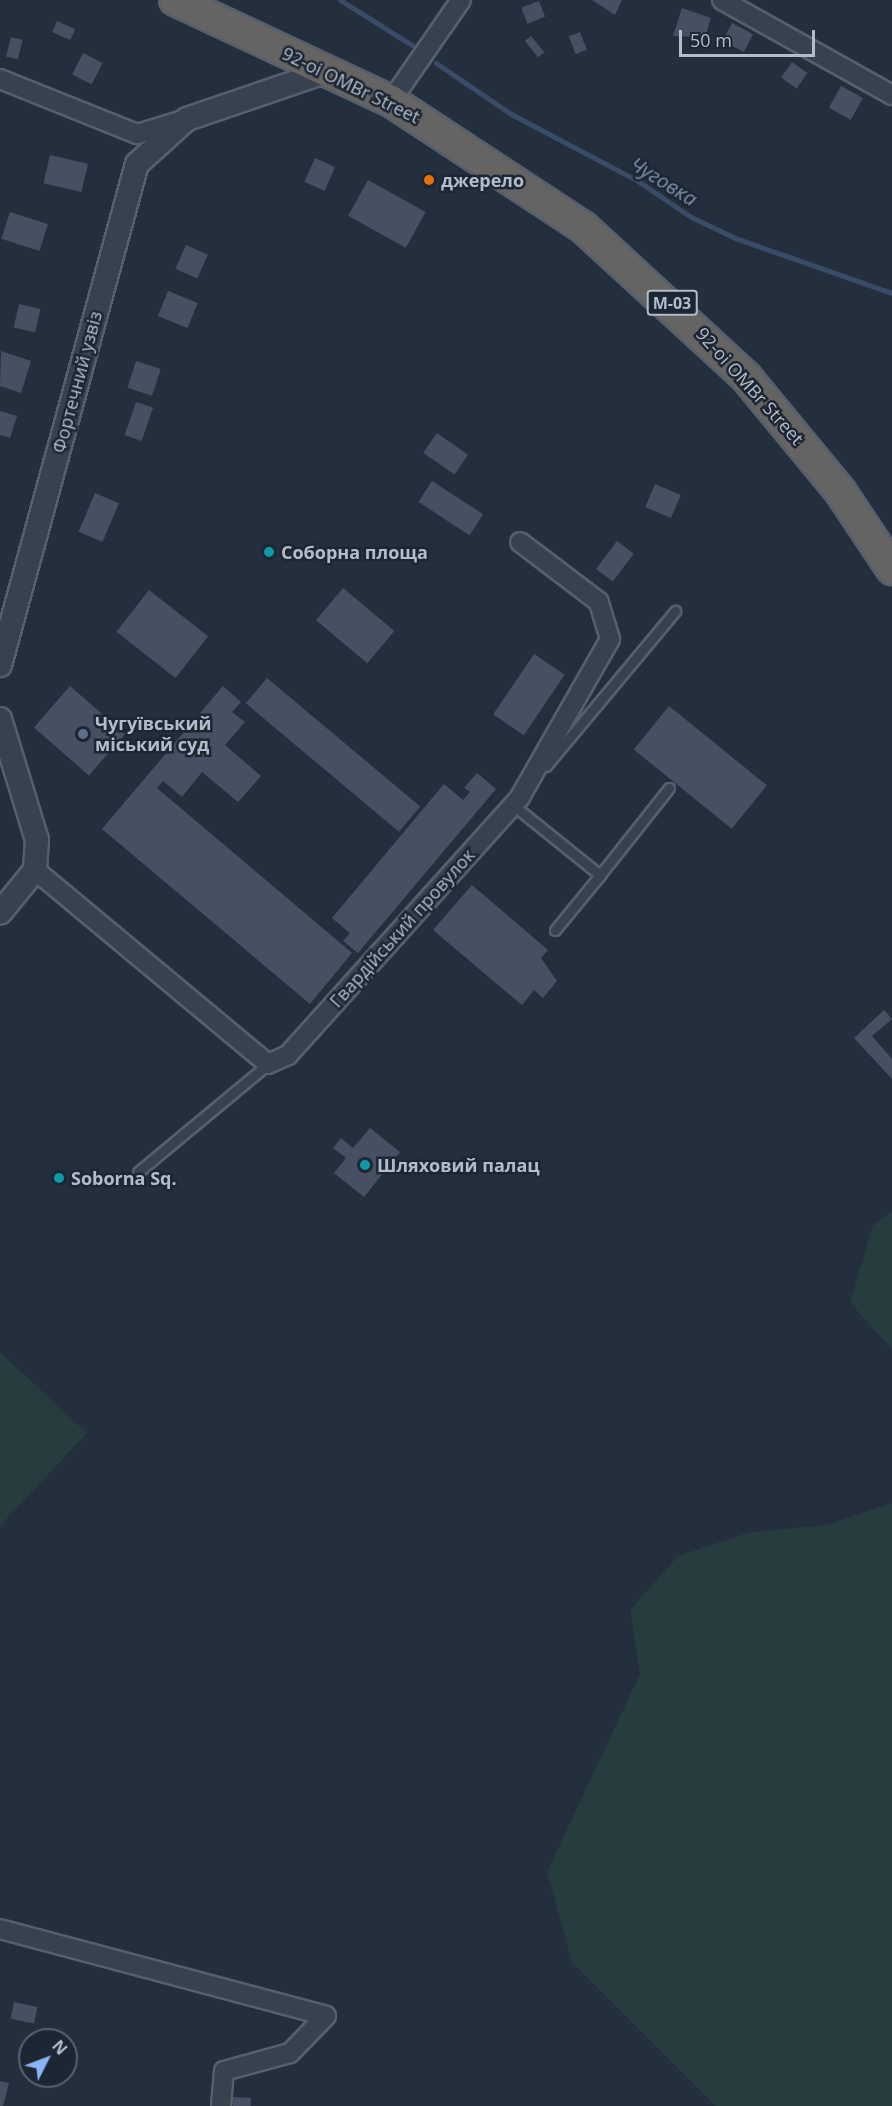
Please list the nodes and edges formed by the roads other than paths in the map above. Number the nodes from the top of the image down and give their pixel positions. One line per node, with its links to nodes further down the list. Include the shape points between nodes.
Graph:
1 (175, 0): 4 (highway, 92-oi OMBr Street / М-03)
2 (460, 0): 7 (street)
3 (722, 0): 6 (street)
4 (325, 72): 7 (highway, 92-oi OMBr Street / М-03); 8 (street, Фортечний узвіз)
5 (0, 79): 8 (street, Фортечний узвіз, via 137,134)
6 (892, 95)
7 (391, 101): 10 (highway, 92-oi OMBr Street / М-03, via 574,221 694,324 795,432)
8 (187, 119): 12 (street, Фортечний узвіз, via 137,164)
9 (520, 542): 15 (street, Гвардійський провулок, via 599,602 610,639)
10 (892, 569)
11 (675, 611): 15 (lane)
12 (0, 665)
13 (0, 719): 16 (street, via 37,840)
14 (669, 788): 17 (lane)
15 (516, 801): 17 (lane); 20 (street, Гвардійський провулок, via 288,1055)
16 (35, 870): 18 (street); 20 (street)
17 (600, 875): 19 (lane)
18 (0, 913)
19 (555, 930)
20 (268, 1064): 21 (lane)
21 (138, 1172)
22 (0, 1929): 23 (street, via 326,2016 290,2053 224,2071)
23 (221, 2106)

